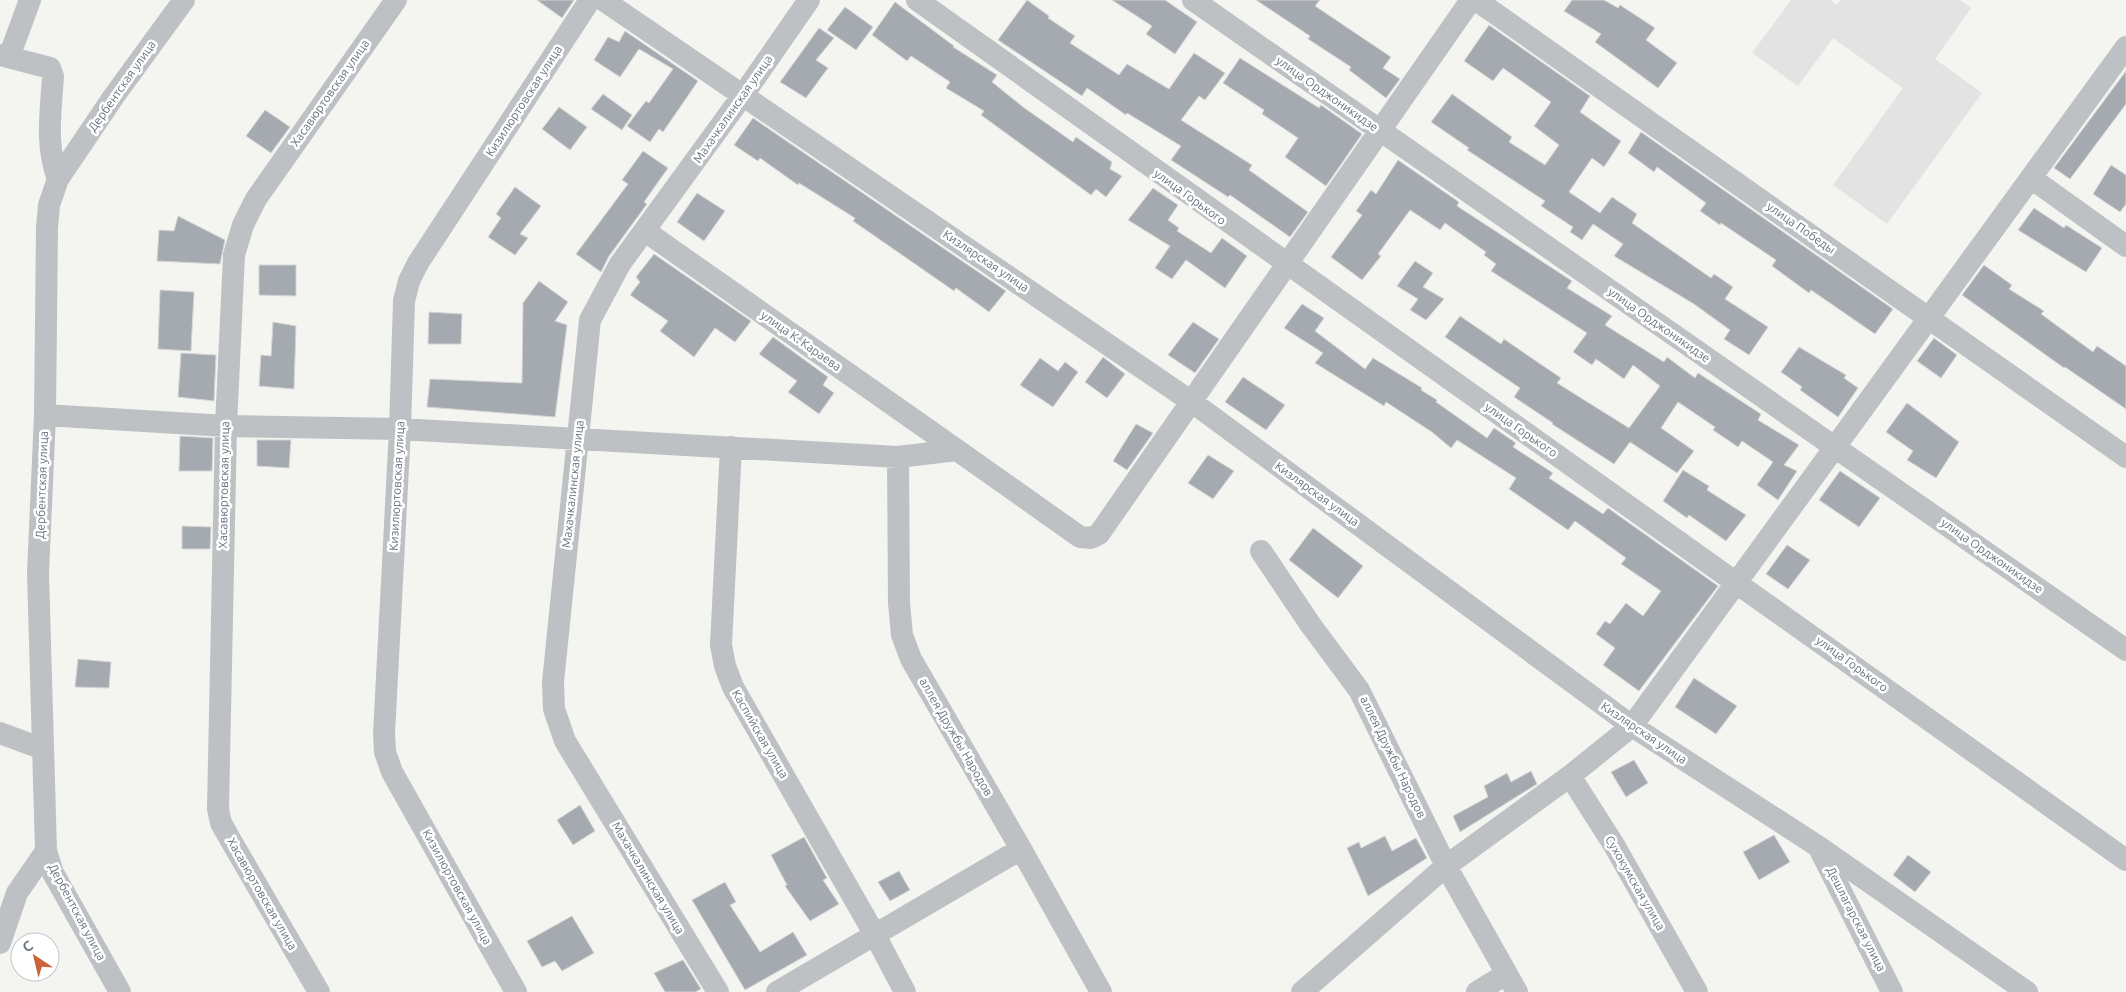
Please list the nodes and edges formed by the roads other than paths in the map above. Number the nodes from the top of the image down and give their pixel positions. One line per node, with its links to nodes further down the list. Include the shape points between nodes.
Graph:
1 (30, 0): 12 (street)
2 (184, 0): 16 (street, Дербентская улица)
3 (396, 0): 23 (street, Хасавюртовская улица, via 256,198 243,224 234,256)
4 (590, 0): 24 (street, Кизилюртовская улица, via 409,281 404,301)
5 (604, 0): 13 (street, Кизлярская улица)
6 (810, 0): 13 (street, Махачкалинская улица)
7 (916, 0): 19 (street, улица Горького)
8 (1192, 0): 14 (street, улица Орджоникидзе)
9 (1471, 0): 14 (street, улица К. Караева)
10 (1476, 0): 20 (street, улица Победы)
11 (2126, 47): 15 (street)
12 (5, 56): 16 (street, via 50,68 53,76 50,137)
13 (743, 96): 17 (street, Махачкалинская улица); 21 (street, Кизлярская улица)
14 (1380, 130): 19 (street, улица К. Караева); 27 (street, улица Орджоникидзе)
15 (2031, 178): 18 (street); 20 (street)
16 (58, 179): 22 (street, Дербентская улица, via 49,205 47,228)
17 (645, 231): 25 (street, Махачкалинская улица, via 620,264 590,320); 28 (street, улица К. Караева)
18 (2126, 246)
19 (1287, 266): 21 (street, улица К. Караева); 32 (street, улица Горького)
20 (1929, 319): 27 (street); 30 (street, улица Победы)
21 (1192, 402): 28 (street, улица К. Караева, via 1099,534 1091,538 1080,537); 34 (street, Кизлярская улица)
22 (45, 415): 23 (street); 36 (street, Дербентская улица, via 38,573)
23 (226, 426): 24 (street); 47 (street, Хасавюртовская улица, via 218,809 221,823)
24 (400, 429): 25 (street); 48 (street, Кизилюртовская улица, via 385,752 392,772)
25 (578, 439): 26 (street); 49 (street, Махачкалинская улица, via 553,682 554,709 564,741)
26 (731, 447): 29 (street); 43 (street, Каспийская улица, via 721,645 725,666 733,687)
27 (1836, 448): 32 (street); 33 (street, улица Орджоникидзе)
28 (956, 450): 29 (street)
29 (898, 457): 39 (street, аллея Дружбы Народов, via 902,635 911,659)
30 (2126, 457)
31 (1261, 551): 42 (street, аллея Дружбы Народов, via 1359,690)
32 (1736, 582): 34 (street); 41 (street, улица Горького)
33 (2126, 650)
34 (1632, 726): 37 (street); 38 (street, Кизлярская улица)
35 (0, 733): 36 (street)
36 (43, 749): 40 (street, Дербентская улица)
37 (1570, 776): 42 (street); 55 (street, Сухокумская улица, via 1614,845)
38 (1819, 847): 56 (street, Дешлагарская улица); 57 (street, Кизлярская улица)
39 (1021, 849): 43 (street); 52 (street, аллея Дружбы Народов)
40 (46, 851): 44 (street, via 17,893); 46 (street, Дербентская улица, via 53,873)
41 (2126, 860)
42 (1446, 866): 45 (street, аллея Дружбы Народов); 53 (street)
43 (875, 935): 50 (street); 51 (street, Каспийская улица)
44 (0, 943)
45 (1511, 983): 54 (street, аллея Дружбы Народов)
46 (120, 992)
47 (319, 992)
48 (516, 992)
49 (718, 992)
50 (777, 992)
51 (905, 992)
52 (1101, 992)
53 (1302, 992)
54 (1477, 992)
55 (1696, 992)
56 (1892, 992)
57 (2028, 992)

